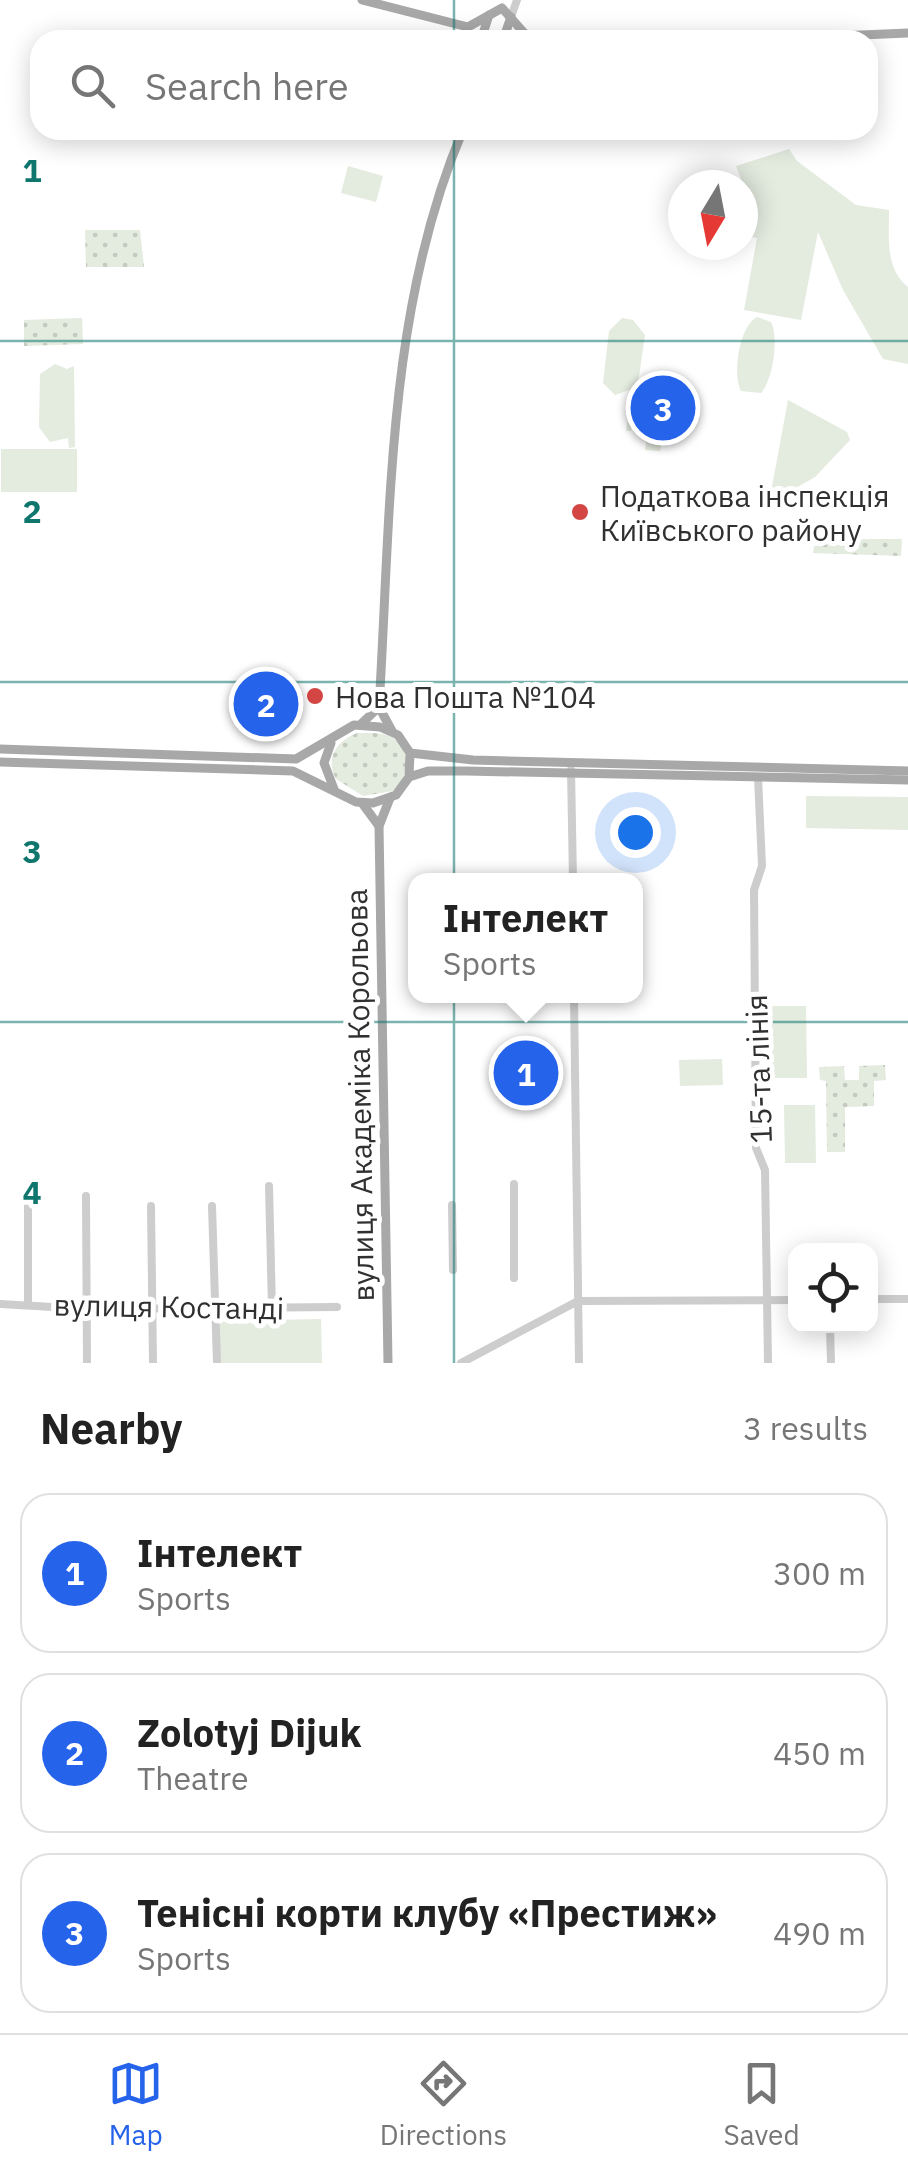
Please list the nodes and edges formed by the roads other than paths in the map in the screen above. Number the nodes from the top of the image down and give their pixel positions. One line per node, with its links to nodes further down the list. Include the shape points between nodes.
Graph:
1 (362, 0): 6 (main road)
2 (494, 0): 4 (street)
3 (517, 0): 5 (street)
4 (490, 12): 5 (main road, via 502,8); 6 (main road); 8 (main road)
5 (511, 17): 9 (main road); 10 (main road)
6 (468, 27): 7 (main road)
7 (471, 30)
8 (483, 30)
9 (508, 30)
10 (522, 30)
11 (908, 33): 12 (main road)
12 (878, 34)
13 (460, 140): 14 (main road, via 423,253 405,340)
14 (379, 707): 15 (main road); 16 (main road)
15 (359, 725): 16 (main road); 17 (main road)
16 (392, 730): 19 (main road)
17 (332, 740): 18 (main road, via 296,759); 27 (main road, via 324,763)
18 (0, 749)
19 (410, 753): 21 (main road); 25 (main road)
20 (0, 762): 27 (main road, via 293,771)
21 (570, 762): 23 (main road); 24 (street)
22 (908, 771): 23 (main road)
23 (758, 772): 24 (main road); 26 (main road); 43 (street, 15-та лінія, via 756,1150 766,1170)
24 (571, 774): 25 (main road, via 428,771); 31 (street)
25 (409, 777): 28 (main road)
26 (908, 780)
27 (334, 789): 29 (main road)
28 (390, 798): 29 (main road); 30 (main road, вулиця Академіка Корольова)
29 (362, 804): 30 (main road)
30 (380, 826): 58 (main road, вулиця Академіка Корольова)
31 (573, 873)
32 (574, 1003): 46 (street)
33 (514, 1184): 41 (street)
34 (269, 1186): 52 (street)
35 (28, 1196): 48 (street)
36 (86, 1196): 53 (street)
37 (452, 1205): 40 (street)
38 (152, 1206): 50 (street)
39 (212, 1206): 51 (street)
40 (453, 1270)
41 (514, 1278)
42 (908, 1299): 45 (street)
43 (767, 1300): 44 (street); 46 (street); 61 (street, 15-та лінія)
44 (788, 1300)
45 (878, 1300)
46 (578, 1301): 59 (street); 60 (street)
47 (0, 1304): 48 (street, вулиця Костанді)
48 (28, 1304): 53 (street, вулиця Костанді)
49 (337, 1307): 52 (street, вулиця Костанді)
50 (152, 1308): 51 (street, вулиця Костанді); 53 (street, вулиця Костанді); 56 (street)
51 (215, 1308): 52 (street, вулиця Костанді); 57 (street)
52 (272, 1308)
53 (87, 1309): 55 (street)
54 (830, 1333): 62 (street)
55 (86, 1363)
56 (154, 1363)
57 (217, 1363)
58 (388, 1363)
59 (461, 1363)
60 (579, 1363)
61 (768, 1363)
62 (831, 1363)

